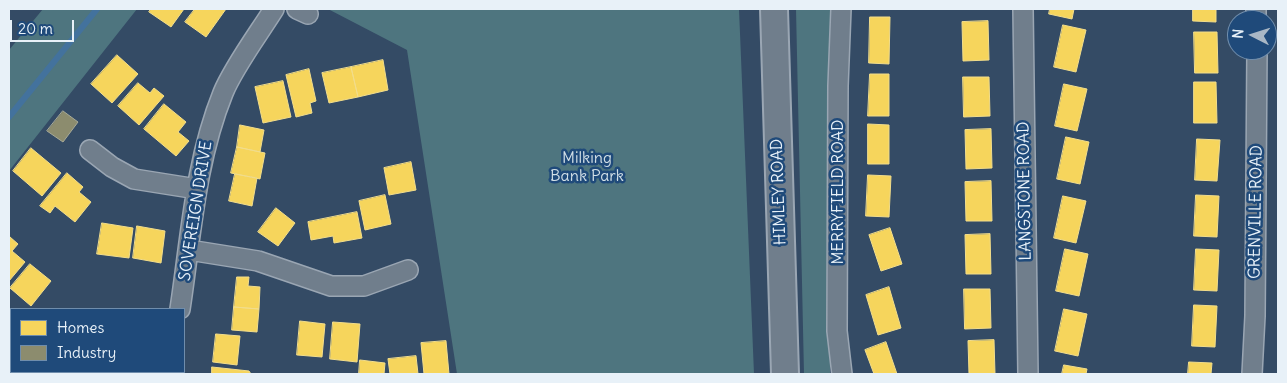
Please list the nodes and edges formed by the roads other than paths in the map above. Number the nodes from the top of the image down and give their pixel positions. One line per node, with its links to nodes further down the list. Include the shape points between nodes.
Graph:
1 (274, 9): 7 (street, SOVEREIGN DRIVE, via 223,91 206,138)
2 (774, 9): 11 (main road, HIMLEY ROAD)
3 (841, 9): 12 (street, MERRYFIELD ROAD, via 837,332)
4 (1023, 9): 13 (street, LANGSTONE ROAD)
5 (1256, 60): 14 (street, GRENVILLE ROAD)
6 (90, 150): 7 (street, via 134,179)
7 (197, 188): 8 (street, SOVEREIGN DRIVE)
8 (189, 250): 9 (street, via 258,262 330,286 364,286); 10 (street, SOVEREIGN DRIVE)
9 (408, 270)
10 (180, 308)
11 (785, 374)
12 (842, 374)
13 (1028, 374)
14 (1252, 374)

